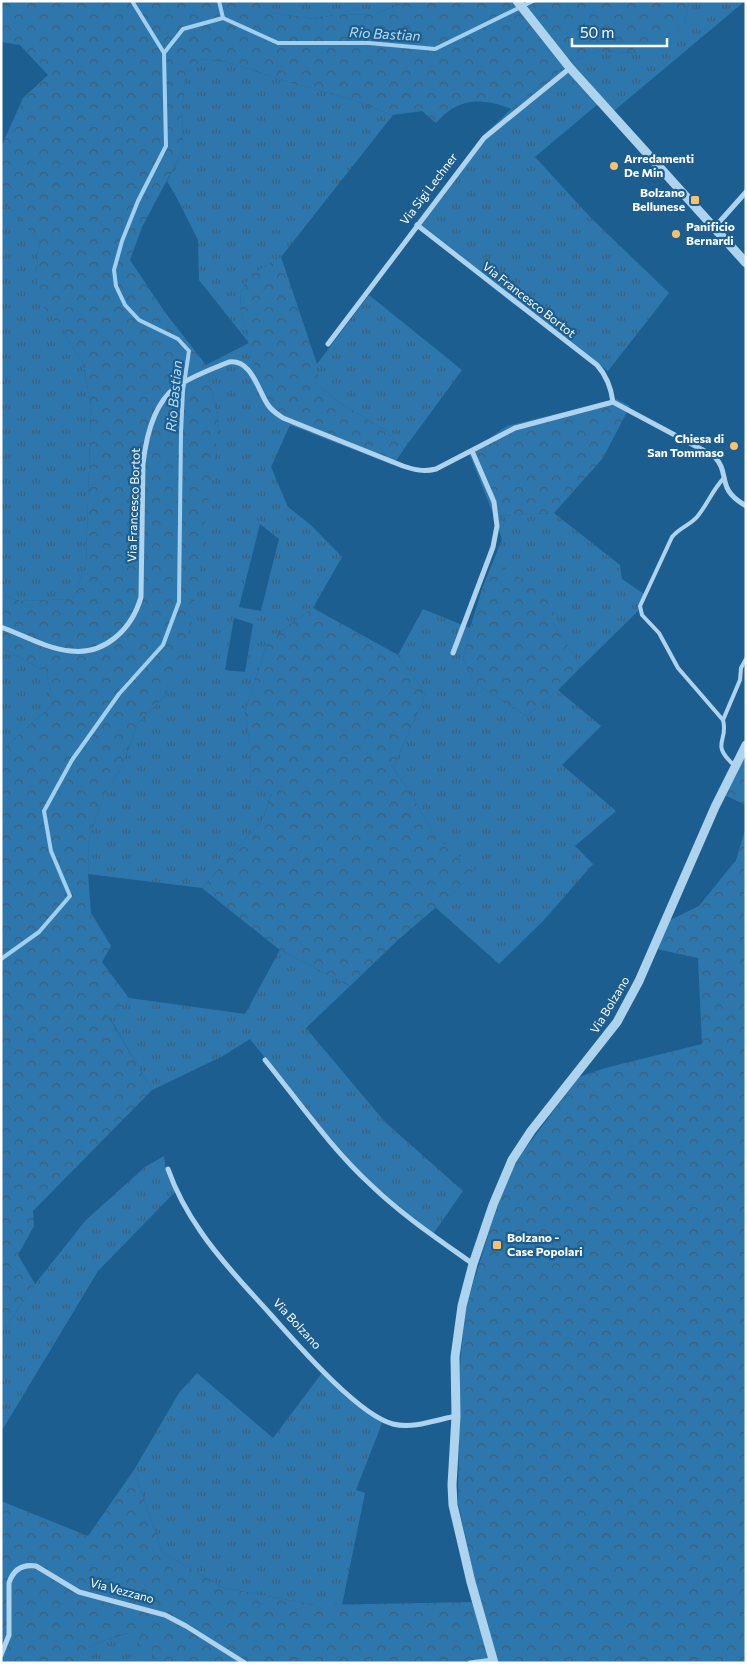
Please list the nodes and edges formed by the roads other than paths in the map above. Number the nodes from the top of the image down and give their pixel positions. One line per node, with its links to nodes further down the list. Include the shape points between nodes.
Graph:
1 (517, 1): 2 (street)
2 (570, 68): 4 (street, Via Sigi Lechner, via 484,138); 5 (street)
3 (746, 192): 5 (street)
4 (417, 225): 7 (street, Via Sigi Lechner); 8 (street, Via Francesco Bortot, via 597,365 608,381)
5 (714, 228): 6 (street)
6 (746, 263)
7 (328, 344)
8 (613, 402): 9 (street, Via Francesco Bortot, via 515,428); 10 (street, via 714,456 720,463)
9 (472, 451): 12 (street, Via Francesco Bortot, via 436,469 427,472 416,470 283,418 267,403 251,373 238,362 229,362 178,386 168,394 155,415 143,464 142,588 132,620 116,638 81,652 55,648); 13 (street, via 494,502 497,532)
10 (724, 478): 11 (street, via 728,490); 15 (lane, via 698,516 672,537 640,606 642,615 659,633 678,668)
11 (746, 506)
12 (1, 627)
13 (453, 653)
14 (746, 659): 15 (lane)
15 (723, 720): 17 (lane, via 721,749)
16 (746, 744): 17 (street, Via Bolzano)
17 (735, 766): 20 (street, Via Bolzano, via 640,981 604,1041 531,1131 512,1160 498,1189)
18 (265, 1060): 20 (street, via 370,1184 416,1223)
19 (168, 1169): 21 (street, Via Bolzano, via 186,1208 221,1259 319,1366 352,1397 392,1423 412,1425)
20 (473, 1264): 21 (street, Via Bolzano, via 457,1338)
21 (456, 1416): 23 (street, Via Bolzano, via 453,1505)
22 (1, 1655): 24 (street, Via Vezzano, via 9,1635 9,1583 16,1570 29,1565 36,1566 78,1592 165,1616)
23 (493, 1661): 25 (street)
24 (245, 1663)
25 (470, 1663)

